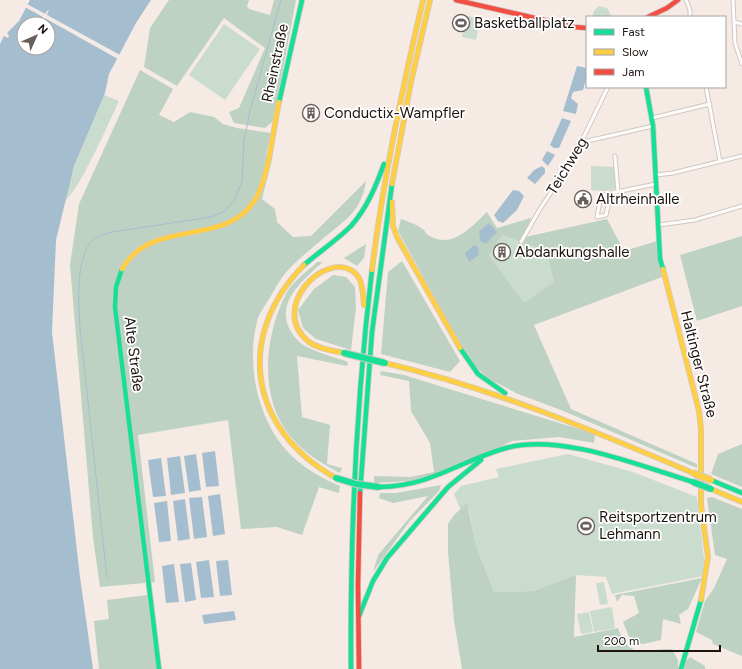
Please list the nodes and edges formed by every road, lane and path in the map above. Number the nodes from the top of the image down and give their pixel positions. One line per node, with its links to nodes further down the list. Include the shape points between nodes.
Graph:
1 (302, 0): 20 (main road, Rheinstraße)
2 (422, 0): 22 (main road)
3 (430, 0): 27 (main road, via 410,86)
4 (456, 0): 12 (main road)
5 (678, 0): 8 (main road)
6 (686, 0): 9 (street)
7 (733, 0): 10 (street)
8 (650, 16)
9 (690, 16)
10 (734, 22): 11 (street); 13 (street, via 735,43)
11 (742, 24)
12 (586, 28)
13 (742, 64)
14 (608, 88): 21 (street, Teichweg)
15 (646, 88): 18 (main road, Haltinger Straße)
16 (706, 88): 17 (street)
17 (710, 104): 18 (street); 25 (street)
18 (652, 118): 19 (main road, Haltinger Straße)
19 (653, 126): 21 (street); 26 (main road, Haltinger Straße)
20 (273, 131): 40 (main road, Alte Straße, via 257,197 243,213 225,225 168,236 148,243 126,261 116,286 115,307)
21 (583, 142): 33 (street, Teichweg)
22 (389, 149): 34 (main road); 36 (main road, bridge, via 375,189 355,221 304,265 280,293 266,320 260,360 265,399 277,425 293,448 336,478 356,484 397,487 425,482)
23 (615, 156): 29 (street)
24 (742, 156): 25 (street)
25 (720, 161): 26 (street)
26 (656, 175): 28 (main road, Haltinger Straße)
27 (392, 182): 35 (main road, via 393,226 403,250 472,366 488,382); 39 (main road, via 376,286 365,396 359,495)
28 (656, 184): 29 (street); 32 (main road, Haltinger Straße)
29 (618, 192): 30 (street)
30 (611, 193): 30 (street, via 601,196 597,217 606,215)
31 (742, 206): 32 (street, via 695,220)
32 (659, 225): 43 (main road, Haltinger Straße, via 660,259 700,417 701,504 708,557 703,592)
33 (521, 242)
34 (365, 314): 35 (main road, bridge, via 360,280 348,268 339,266 324,270 308,283 297,297 292,311 299,333 310,343 344,354 477,386); 41 (main road, via 352,493)
35 (513, 398): 37 (main road, bridge)
36 (490, 454): 38 (main road, bridge, via 521,445 562,445 693,482); 39 (main road, via 441,495 380,568)
37 (742, 493)
38 (742, 502)
39 (358, 622): 42 (main road)
40 (159, 669)
41 (352, 669)
42 (359, 669)
43 (681, 669)

